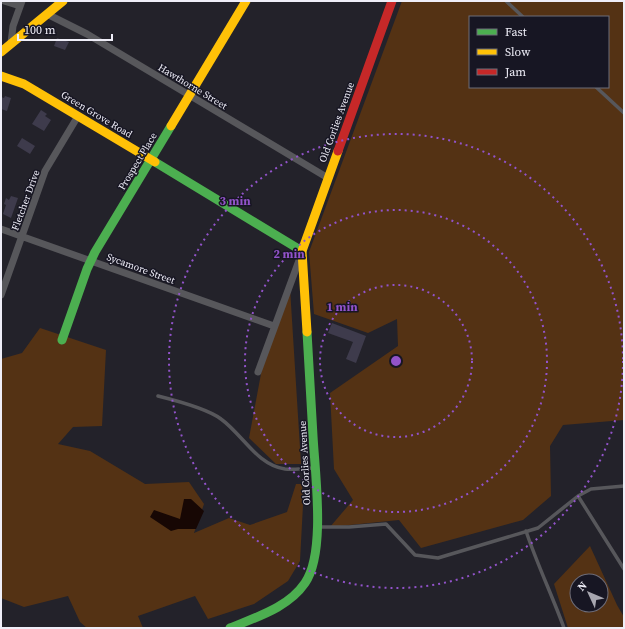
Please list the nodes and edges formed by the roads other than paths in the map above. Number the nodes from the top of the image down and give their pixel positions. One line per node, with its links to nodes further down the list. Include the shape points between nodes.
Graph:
1 (4, 1): 6 (street)
2 (63, 1): 7 (main road)
3 (246, 1): 13 (main road, Prospect Place)
4 (392, 1): 17 (main road, Old Corlies Avenue)
5 (506, 1): 8 (lane)
6 (21, 4): 9 (street, via 13,26)
7 (47, 14): 9 (main road); 13 (street, Hawthorne Street, via 87,34)
8 (522, 16)
9 (11, 43): 10 (main road)
10 (1, 52)
11 (1, 76): 15 (main road, Green Grove Road, via 24,84)
12 (597, 88): 14 (lane)
13 (190, 96): 16 (main road, Prospect Place); 17 (street, Hawthorne Street)
14 (624, 113)
15 (78, 116): 16 (main road, Green Grove Road); 19 (street, Fletcher Drive, via 46,171)
16 (151, 160): 20 (main road, Green Grove Road); 21 (main road, Prospect Place)
17 (328, 178): 20 (main road, Old Corlies Avenue)
18 (1, 229): 19 (street, Sycamore Street)
19 (22, 236): 21 (street, Sycamore Street); 22 (street, Fletcher Drive)
20 (302, 251): 23 (street, Old Corlies Avenue); 27 (main road, Old Corlies Avenue)
21 (91, 261): 23 (street, Sycamore Street); 24 (main road, Prospect Place)
22 (1, 295)
23 (274, 326): 25 (street, Old Corlies Avenue)
24 (62, 340)
25 (258, 372)
26 (158, 396): 27 (lane, via 220,418 264,461 274,466 286,469)
27 (316, 468): 30 (main road, Old Corlies Avenue)
28 (624, 486): 29 (lane, via 591,489)
29 (578, 496): 31 (lane, via 538,528); 32 (lane)
30 (317, 527): 31 (lane, via 386,524 415,555 438,558); 33 (main road, Old Corlies Avenue, via 313,565 300,589 271,611)
31 (526, 531): 34 (lane, via 538,568 551,592)
32 (624, 570)
33 (230, 628)
34 (564, 628)

